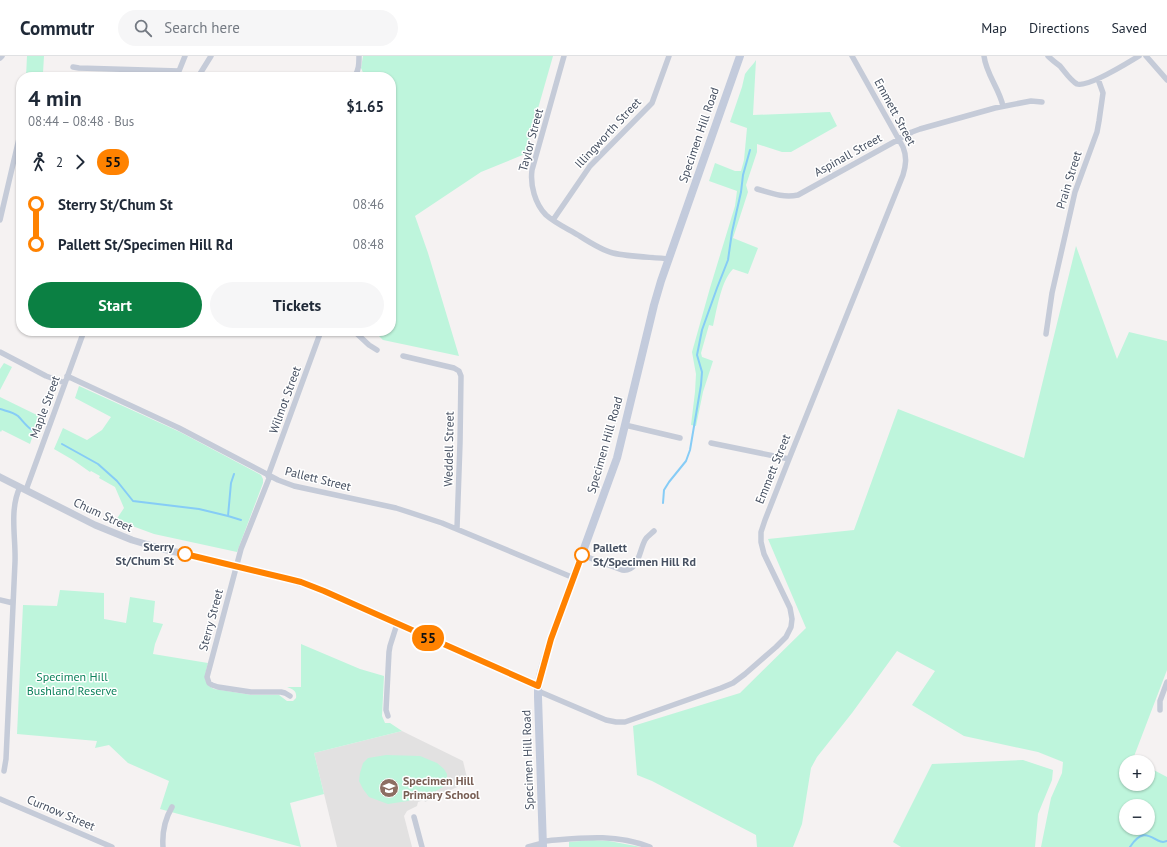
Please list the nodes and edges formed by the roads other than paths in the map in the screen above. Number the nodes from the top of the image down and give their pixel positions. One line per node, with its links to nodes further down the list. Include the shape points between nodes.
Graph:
1 (185, 56): 12 (street)
2 (211, 56): 14 (street)
3 (360, 56): 15 (street)
4 (564, 56): 24 (street, Taylor Street, via 532,175 532,188 538,203)
5 (669, 56): 24 (street, Illingworth Street, via 652,103 590,166)
6 (740, 56): 25 (main road, Specimen Hill Road)
7 (852, 56): 20 (street, Emmett Street)
8 (984, 56): 19 (street)
9 (1048, 56): 16 (street, via 1077,84 1086,84)
10 (1139, 56): 16 (street)
11 (1149, 57): 17 (street)
12 (179, 71): 13 (street, via 76,68)
13 (75, 72)
14 (201, 72)
15 (357, 72)
16 (1098, 79): 26 (street, Prain Street, via 1103,99 1097,132 1075,192 1052,293)
17 (1167, 80)
18 (1042, 102): 19 (street, Aspinall Street, via 1031,101)
19 (1002, 106): 20 (street, Aspinall Street, via 928,126)
20 (899, 139): 22 (street, Aspinall Street, via 798,195 781,196); 38 (street, Emmett Street, via 906,159 903,175)
21 (16, 152): 23 (street)
22 (757, 188)
23 (0, 220)
24 (553, 220): 25 (street, Taylor Street, via 609,252)
25 (669, 259): 35 (main road, Specimen Hill Road, via 654,305)
26 (1046, 334)
27 (82, 336): 33 (street, Maple Street)
28 (319, 336): 39 (street, Wilmot Street)
29 (359, 336): 30 (street)
30 (376, 350)
31 (0, 352): 34 (street)
32 (403, 356): 42 (street, Weddell Street, via 454,368 461,376)
33 (68, 376): 34 (street, Maple Street); 39 (street, Pallett Street, via 179,428)
34 (65, 383): 41 (street, Maple Street)
35 (625, 425): 36 (street); 44 (main road, Specimen Hill Road, via 613,470)
36 (680, 438)
37 (712, 443): 38 (street)
38 (789, 459): 51 (street, Emmett Street, via 761,532 764,554 790,608 792,619 786,637 776,647 733,683 625,722 606,720)
39 (269, 476): 42 (street, Pallett Street, via 294,486 401,510); 45 (street, Wilmot Street)
40 (0, 477): 41 (street, Chum Street)
41 (23, 489): 45 (street, Chum Street, via 132,540); 48 (street, Maple Street, via 16,499)
42 (457, 528): 46 (street, Pallett Street)
43 (654, 531): 44 (street, via 644,542 631,570 622,570)
44 (582, 555): 46 (main road, Specimen Hill Road)
45 (236, 566): 49 (street, Chum Street, via 301,582); 52 (street, Sterry Street, via 208,680 218,688 281,692)
46 (574, 578): 51 (main road, Specimen Hill Road, via 551,639)
47 (0, 600): 48 (street)
48 (13, 603): 55 (street, Maple Street)
49 (397, 624): 51 (street, Chum Street); 54 (street, via 389,652 386,710)
50 (1167, 682): 53 (street, via 1160,701)
51 (538, 688): 59 (main road, Specimen Hill Road)
52 (290, 696)
53 (1160, 710)
54 (388, 716)
55 (4, 770)
56 (0, 799): 60 (street, Curnow Street)
57 (172, 808): 61 (street, via 164,830)
58 (414, 817): 62 (street)
59 (543, 844): 63 (street); 64 (street, via 600,837 632,841)
60 (112, 847)
61 (162, 847)
62 (422, 847)
63 (528, 847)
64 (650, 847)

